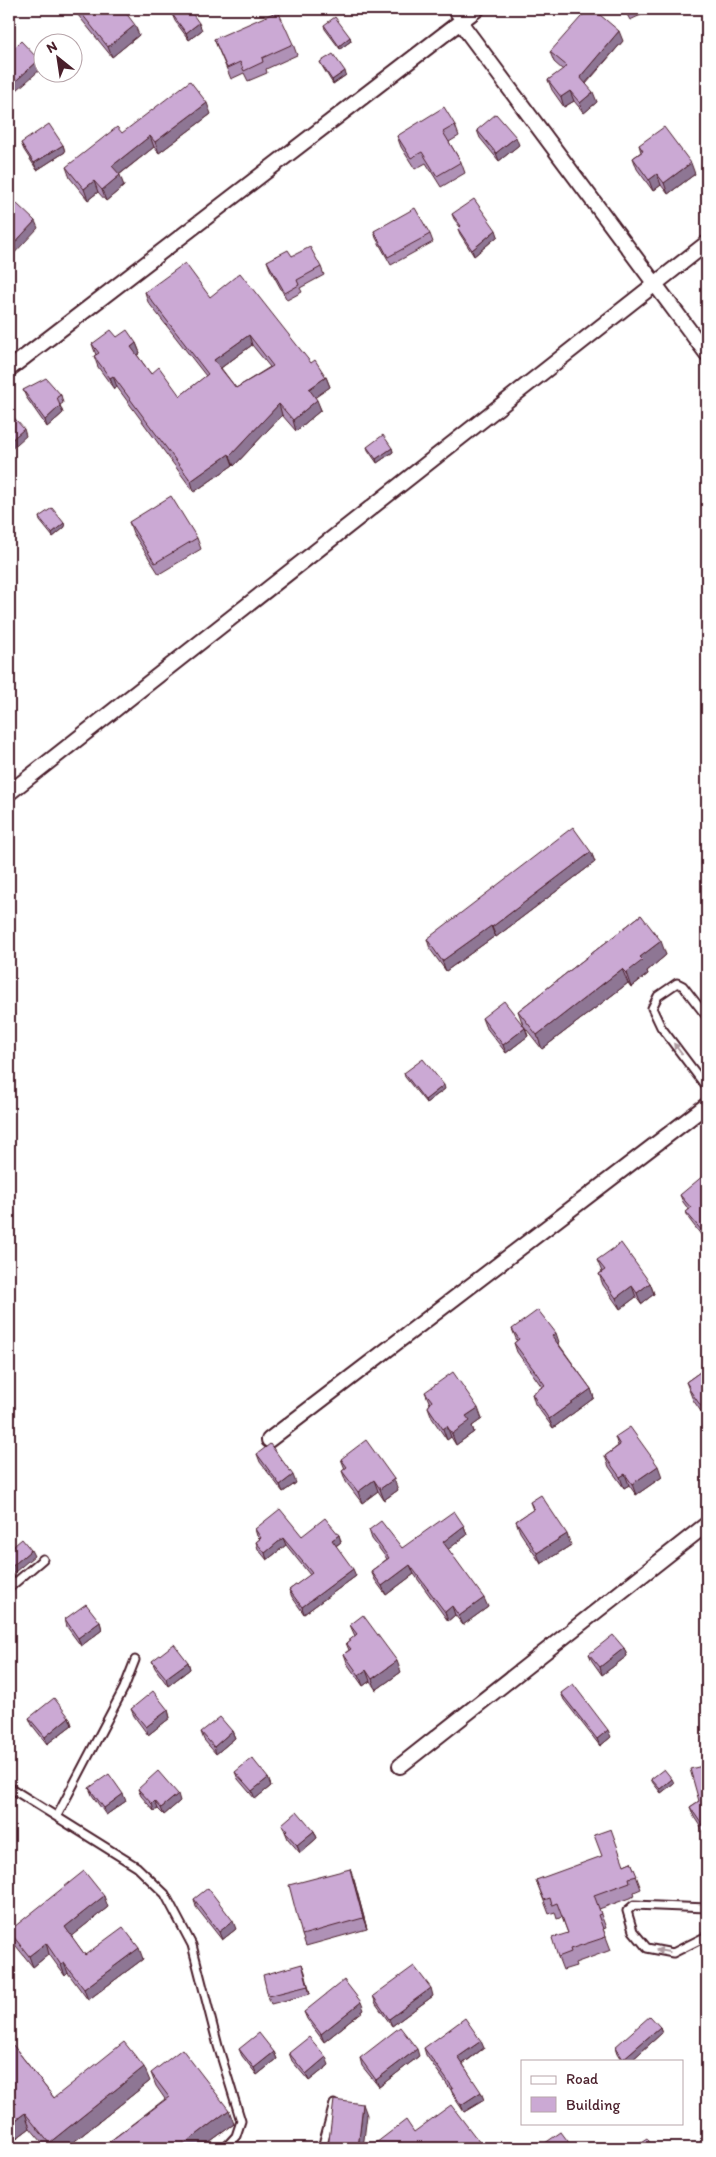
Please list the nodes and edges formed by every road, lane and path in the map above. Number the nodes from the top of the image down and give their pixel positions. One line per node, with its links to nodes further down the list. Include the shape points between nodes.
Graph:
1 (451, 9): 3 (lane)
2 (477, 9): 3 (street)
3 (460, 22): 5 (street); 7 (street)
4 (707, 243): 5 (street)
5 (654, 284): 6 (street); 8 (street)
6 (707, 354)
7 (9, 369)
8 (9, 793)
9 (707, 1017): 10 (lane, one-way to 9, via 661,1027 652,1008 658,996 677,983 683,986)
10 (707, 1088)
11 (707, 1104): 12 (street)
12 (269, 1440)
13 (707, 1524): 17 (street)
14 (43, 1560): 15 (lane)
15 (9, 1588)
16 (136, 1660): 19 (lane)
17 (400, 1766)
18 (9, 1787): 19 (lane)
19 (56, 1816): 23 (lane, via 137,1866 165,1894 192,1945 240,2121 236,2136)
20 (707, 1908): 21 (lane, one-way to 20, via 673,1953 647,1948 633,1931 627,1911 634,1906)
21 (707, 1936)
22 (334, 2104): 24 (lane)
23 (225, 2148)
24 (322, 2148)

